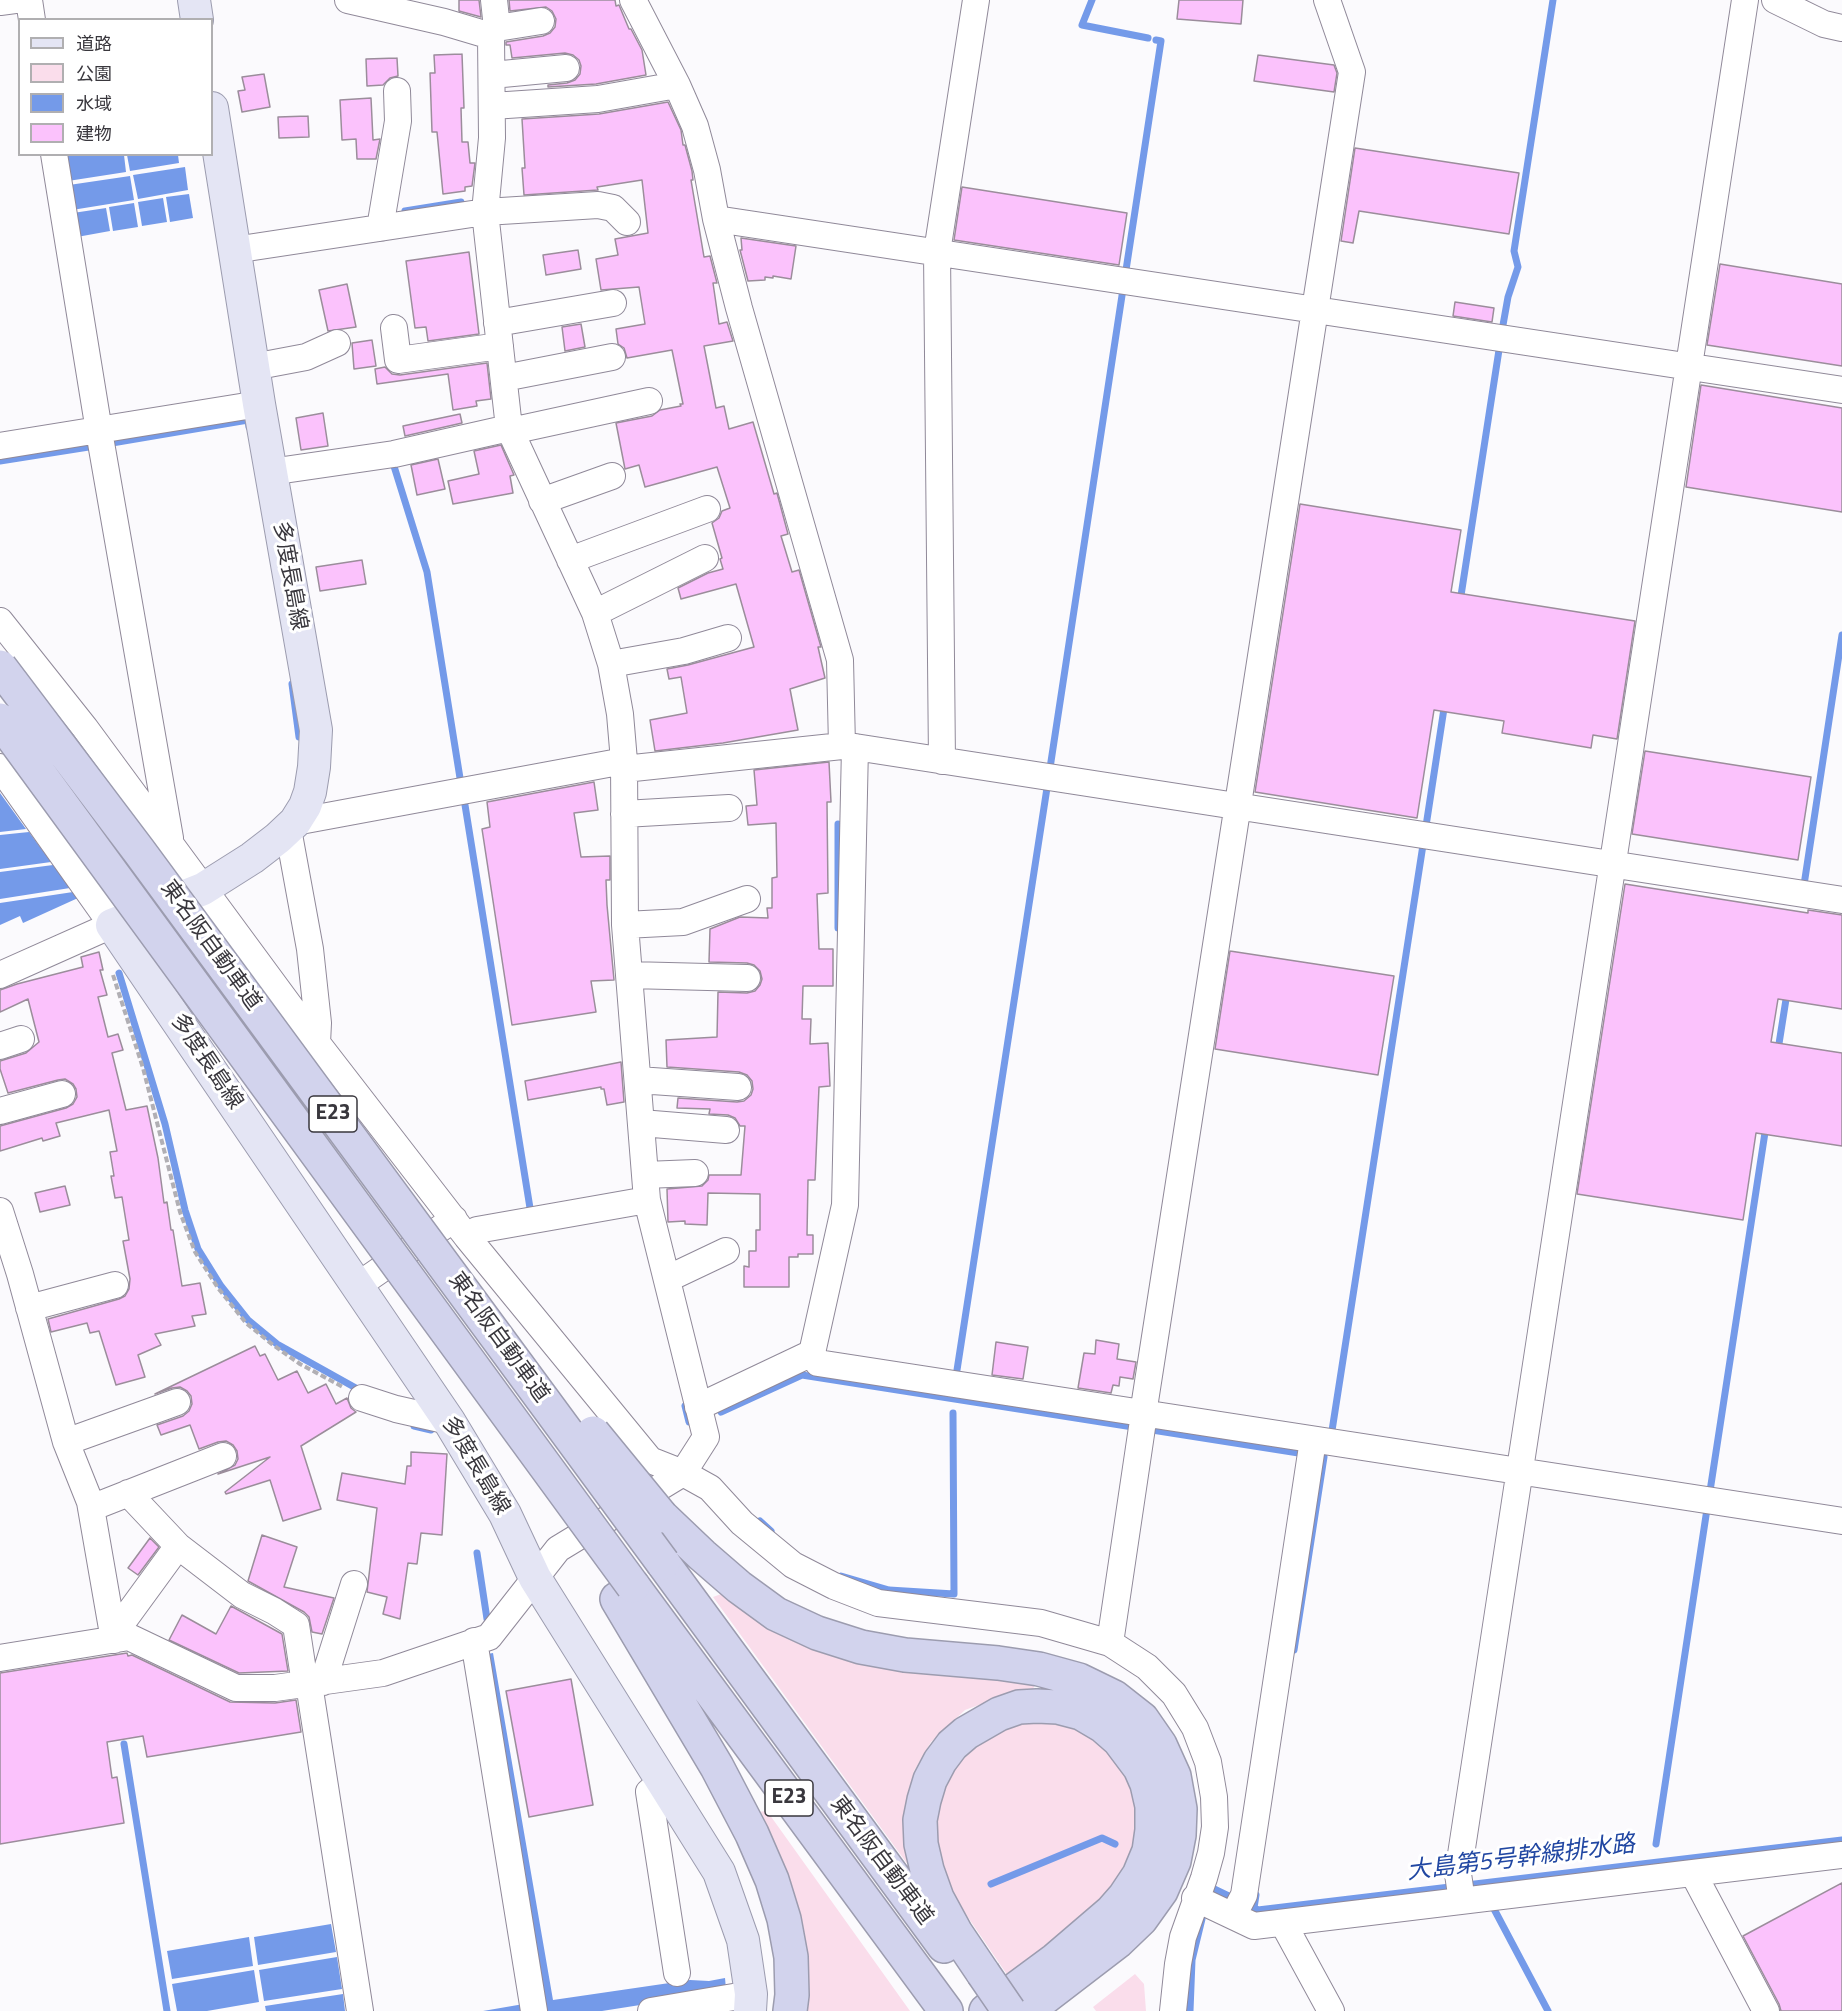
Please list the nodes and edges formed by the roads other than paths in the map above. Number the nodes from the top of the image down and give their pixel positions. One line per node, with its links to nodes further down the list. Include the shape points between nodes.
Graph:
1 (15, 0): 11 (street)
2 (29, 0): 13 (street)
3 (194, 0): 14 (main road)
4 (348, 0): 12 (street)
5 (494, 0): 17 (street)
6 (633, 0): 20 (street)
7 (976, 0): 30 (street)
8 (1327, 0): 32 (street, via 1352,72)
9 (1745, 0): 37 (street)
10 (1775, 0): 16 (street, via 1824,24)
11 (0, 2)
12 (446, 11): 17 (street)
13 (32, 18)
14 (197, 18)
15 (541, 21): 17 (street)
16 (1842, 28)
17 (494, 32): 19 (street)
18 (566, 68): 19 (street)
19 (492, 75): 22 (street)
20 (677, 85): 22 (street, via 598,99); 26 (street, via 695,126)
21 (398, 90): 28 (street, via 398,121)
22 (492, 106): 25 (street)
23 (213, 114): 29 (main road, 多度長島線)
24 (54, 156): 44 (street)
25 (485, 212): 27 (street, via 598,205 613,208); 28 (street); 34 (street)
26 (716, 219): 30 (street); 58 (street, via 840,660)
27 (627, 222)
28 (380, 228): 29 (street)
29 (234, 250): 38 (main road, 多度長島線)
30 (937, 252): 32 (street); 59 (street)
31 (613, 303): 34 (street)
32 (1315, 310): 37 (street); 62 (street)
33 (394, 328): 34 (street, via 398,360)
34 (499, 334): 39 (street)
35 (337, 342): 38 (street, via 306,357)
36 (612, 357): 39 (street)
37 (1689, 366): 40 (street); 67 (street)
38 (253, 367): 42 (main road, 多度長島線)
39 (504, 378): 43 (street)
40 (1842, 390)
41 (649, 401): 43 (street)
42 (259, 404): 44 (street); 46 (main road, 多度長島線)
43 (510, 430): 46 (street, via 394,454); 48 (street)
44 (101, 440): 45 (street); 66 (street)
45 (0, 446)
46 (270, 472): 65 (main road, 多度長島線, via 316,730 310,792)
47 (612, 476): 48 (street)
48 (542, 501): 51 (street)
49 (707, 509): 51 (street)
50 (705, 558): 52 (street)
51 (570, 560): 52 (street)
52 (595, 613): 55 (street)
53 (0, 621): 66 (street)
54 (728, 638): 55 (street, via 684,651)
55 (611, 664): 60 (street)
56 (0, 667): 83 (highway, 東名阪自動車道 / E23, bridge)
57 (0, 720): 111 (highway, 東名阪自動車道 / E23, bridge, via 328,1167 370,1244 571,1525)
58 (848, 746): 59 (street); 60 (street); 94 (street, via 844,1205)
59 (942, 761): 62 (street)
60 (624, 765): 64 (street); 65 (street)
61 (0, 767): 71 (street)
62 (1237, 806): 67 (street); 99 (street)
63 (729, 808): 64 (street)
64 (624, 814): 72 (street)
65 (291, 826): 68 (main road, 多度長島線, via 252,858); 76 (street, via 310,949)
66 (170, 842): 68 (street)
67 (1613, 864): 70 (street); 103 (street)
68 (203, 889): 71 (main road, 多度長島線); 76 (street)
69 (747, 899): 72 (street, via 683,922)
70 (1842, 900)
71 (112, 925): 73 (street); 92 (main road, 多度長島線)
72 (626, 925): 74 (street)
73 (0, 975)
74 (629, 975): 75 (street); 77 (street)
75 (747, 978)
76 (317, 1043): 87 (street)
77 (638, 1080): 78 (street); 81 (street)
78 (738, 1087)
79 (62, 1094): 80 (street)
80 (0, 1111)
81 (641, 1123): 82 (street); 85 (street)
82 (726, 1130)
83 (357, 1147): 125 (highway, 東名阪自動車道 / E23, bridge); 134 (highway, bridge, via 661,1516 739,1587 776,1614 861,1647 1040,1669 1080,1680 1114,1697 1142,1719 1174,1776 1180,1809 1174,1861 1161,1891 1141,1919 1110,1948)
84 (695, 1173): 85 (street)
85 (646, 1187): 87 (street, via 477,1230); 90 (street)
86 (0, 1211): 89 (street)
87 (461, 1228): 92 (street); 104 (street, via 650,1460)
88 (726, 1251): 90 (street)
89 (10, 1276): 93 (street)
90 (667, 1279): 97 (street)
91 (115, 1285): 93 (street)
92 (357, 1286): 98 (main road, 多度長島線)
93 (29, 1308): 100 (street)
94 (812, 1353): 97 (street); 99 (street, via 818,1363)
95 (362, 1398): 98 (street)
96 (177, 1402): 100 (street)
97 (698, 1407): 104 (street, via 706,1437)
98 (449, 1421): 109 (main road, 多度長島線, via 505,1514)
99 (1143, 1421): 101 (street); 114 (street)
100 (66, 1442): 106 (street)
101 (1311, 1450): 103 (street); 122 (street)
102 (223, 1456): 105 (street)
103 (1520, 1471): 107 (street); 120 (street)
104 (683, 1473): 109 (street, via 558,1549); 114 (street, via 710,1488 742,1523 793,1565 834,1586 878,1603 1041,1623)
105 (128, 1493): 106 (street); 108 (street)
106 (91, 1508): 112 (street)
107 (1842, 1521)
108 (178, 1546): 112 (street); 116 (street, via 243,1595 297,1625)
109 (535, 1578): 113 (street, via 489,1636); 117 (main road, 多度長島線)
110 (354, 1584): 116 (street)
111 (625, 1592): 128 (highway, 東名阪自動車道 / E23); 131 (highway, via 772,1880 791,1957)
112 (114, 1640): 115 (street); 116 (street, via 129,1637 236,1688)
113 (474, 1641): 116 (street, via 383,1673); 127 (street)
114 (1110, 1643): 121 (street, via 1147,1667 1174,1694 1195,1728 1208,1762 1215,1827 1204,1878)
115 (0, 1658)
116 (312, 1683): 129 (street)
117 (663, 1781): 124 (street, via 649,1792); 126 (main road, 多度長島線, via 719,1872 743,1940)
118 (1842, 1855): 119 (street)
119 (1693, 1873): 120 (street); 137 (street)
120 (1460, 1890): 123 (street)
121 (1195, 1898): 122 (street); 135 (street, via 1181,1946)
122 (1237, 1908): 123 (street, via 1254,1926)
123 (1283, 1923): 136 (street)
124 (676, 1973)
125 (980, 1990): 125 (highway, via 1055,1960 1125,1896 1149,1851 1152,1806 1140,1768 1119,1740 1081,1713 1037,1706 999,1714 952,1745 930,1780 920,1820 927,1870); 132 (highway, 東名阪自動車道 / E23); 133 (highway, bridge)
126 (751, 2003): 130 (street)
127 (533, 2005)
128 (945, 2010)
129 (360, 2011)
130 (651, 2011)
131 (790, 2011)
132 (992, 2011)
133 (1009, 2011)
134 (1027, 2011)
135 (1173, 2011)
136 (1331, 2011)
137 (1766, 2011)

